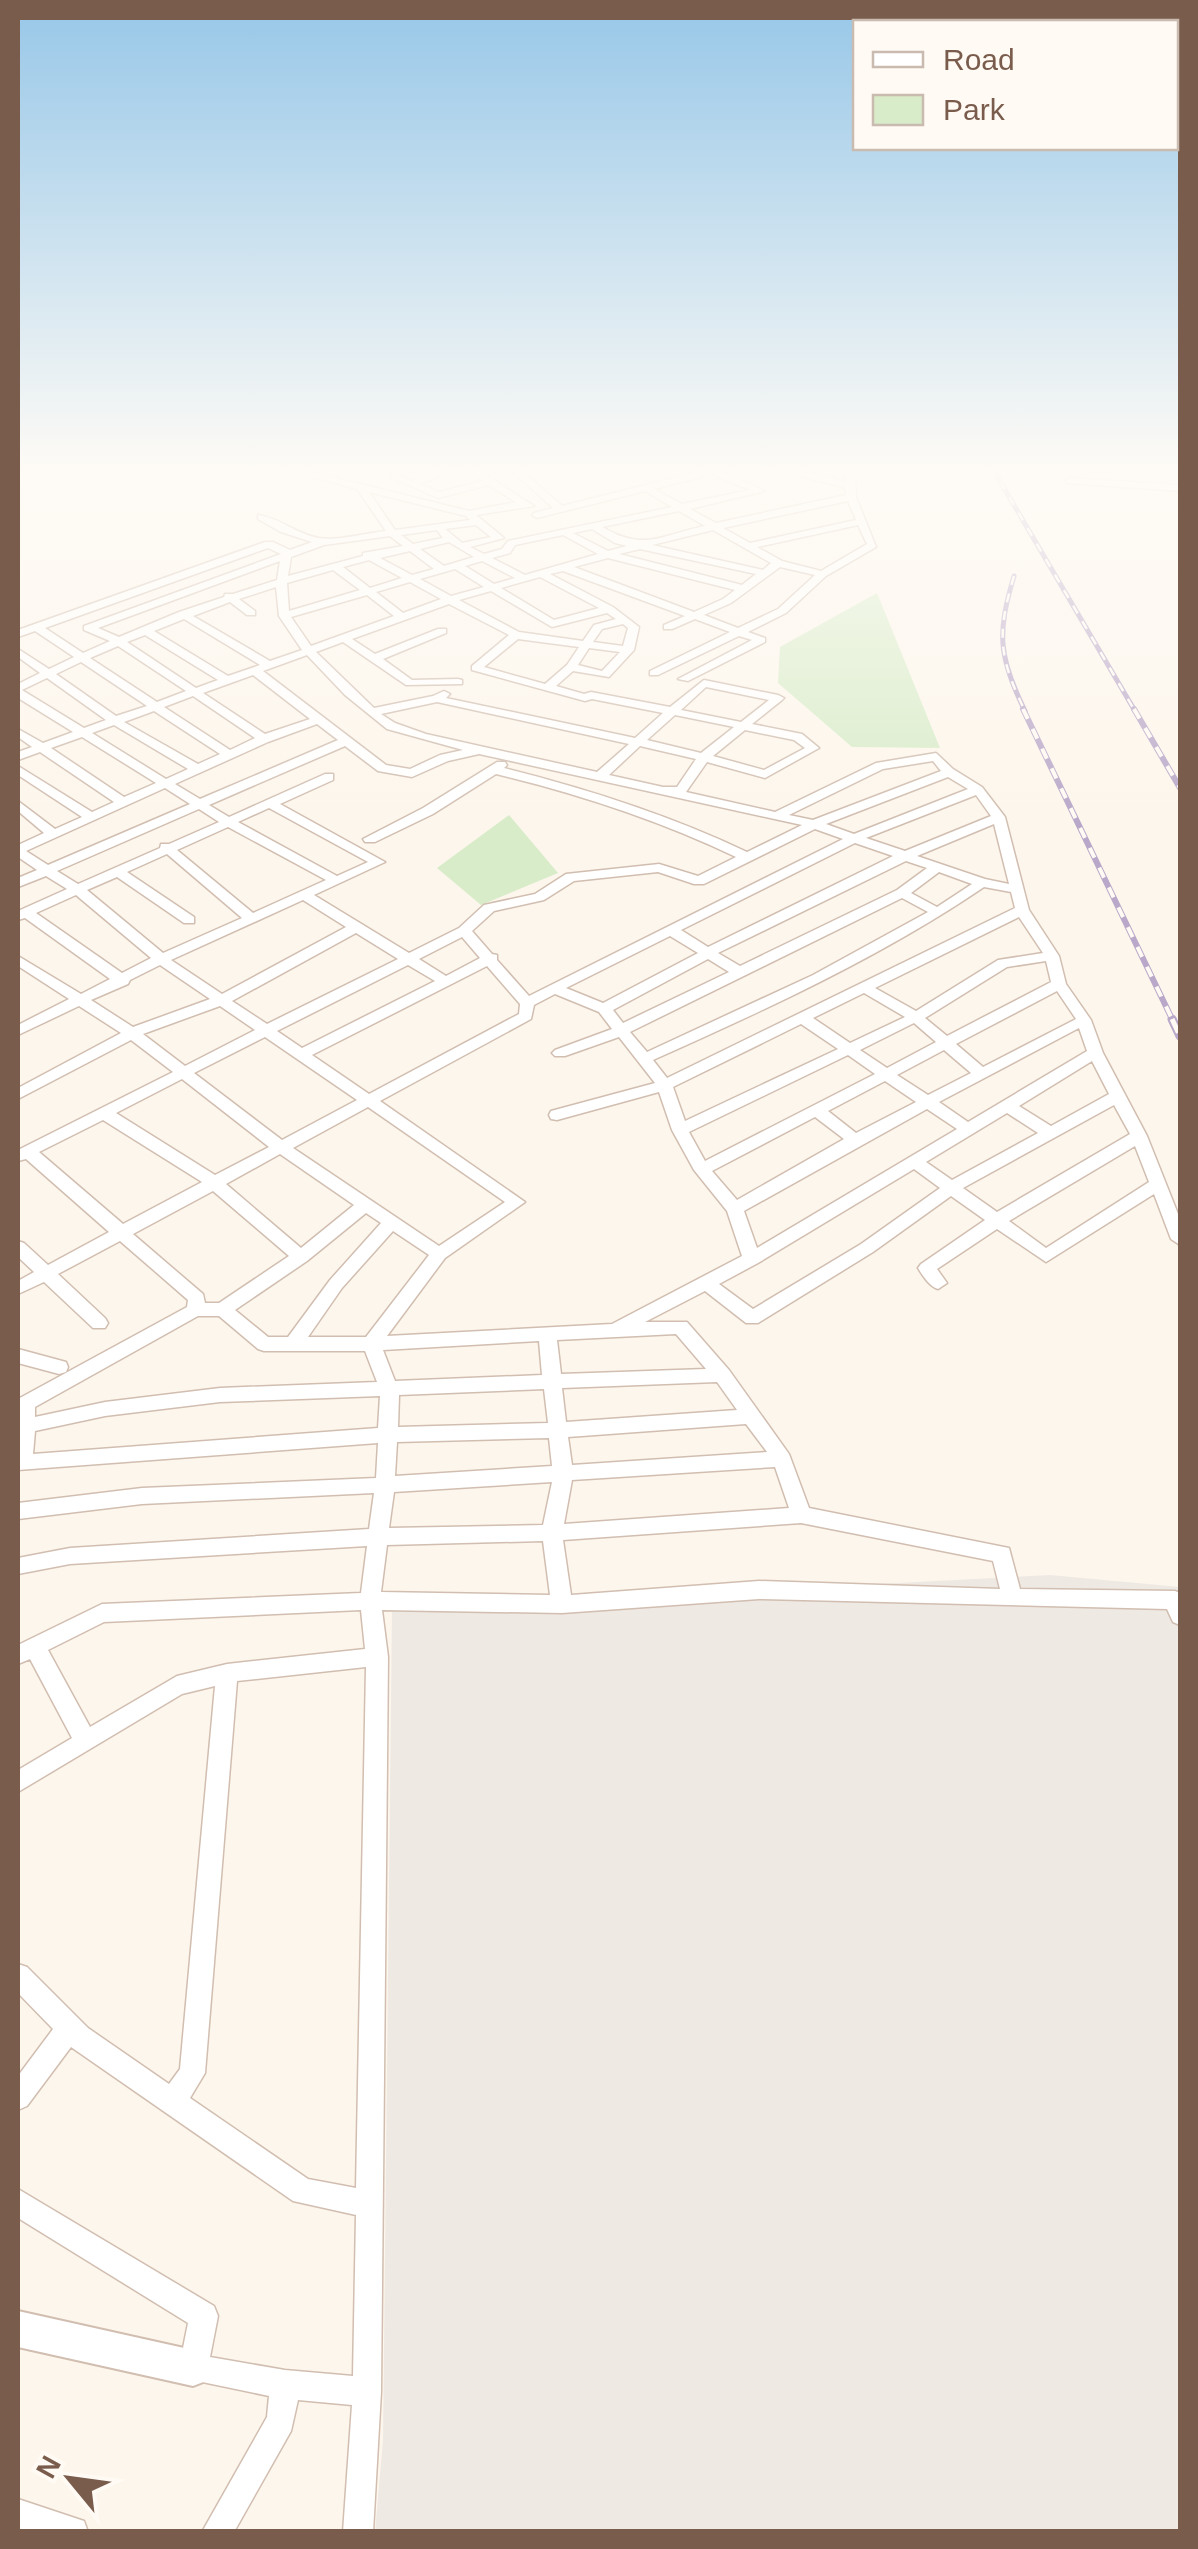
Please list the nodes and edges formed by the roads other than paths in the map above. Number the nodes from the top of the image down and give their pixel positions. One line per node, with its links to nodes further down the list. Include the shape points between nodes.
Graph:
1 (153, 585): 23 (street)
2 (200, 585): 18 (street)
3 (262, 585): 19 (street)
4 (282, 585): 27 (street)
5 (356, 585): 17 (street)
6 (382, 585): 17 (street)
7 (420, 585): 20 (street)
8 (489, 585): 15 (street)
9 (499, 585): 15 (street)
10 (563, 585): 22 (street)
11 (617, 585): 26 (street)
12 (729, 585): 16 (street)
13 (750, 585): 16 (street)
14 (810, 585): 34 (street, via 782,611)
15 (492, 587): 20 (street); 30 (street)
16 (745, 589): 26 (street)
17 (363, 591): 27 (street); 28 (street)
18 (172, 595): 21 (street); 33 (street)
19 (229, 596): 21 (street); 24 (street)
20 (452, 599): 28 (street); 38 (street)
21 (199, 608): 25 (street)
22 (610, 609): 29 (street); 30 (street)
23 (74, 613): 32 (street); 33 (street)
24 (251, 613)
25 (183, 614): 35 (street); 48 (street)
26 (700, 614): 31 (street); 34 (street)
27 (284, 616): 43 (street)
28 (402, 617): 39 (street)
29 (626, 620): 42 (street, via 598,627); 44 (street, via 634,630)
30 (554, 624): 41 (street)
31 (668, 626)
32 (36, 627): 37 (street); 46 (street)
33 (88, 628): 40 (street)
34 (738, 629): 53 (street, via 761,640); 53 (street, via 654,673)
35 (145, 630): 40 (street); 54 (street)
36 (442, 631): 47 (street)
37 (18, 634)
38 (516, 635): 41 (street); 49 (street)
39 (344, 638): 43 (street); 47 (street)
40 (119, 641): 46 (street); 59 (street)
41 (547, 642): 42 (street)
42 (588, 646): 44 (street); 50 (street)
43 (310, 650): 48 (street); 62 (street)
44 (628, 650): 50 (street, via 605,675)
45 (18, 652): 52 (street)
46 (84, 658): 52 (street); 61 (street)
47 (374, 659): 55 (street, via 414,684)
48 (270, 666): 51 (street)
49 (476, 668): 55 (street); 57 (street)
50 (571, 668): 57 (street)
51 (255, 672): 54 (street); 64 (street)
52 (46, 674): 58 (street); 65 (street)
53 (684, 679): 56 (street)
54 (227, 680): 59 (street)
55 (458, 682): 60 (street)
56 (704, 683): 63 (street); 66 (street, via 778,698)
57 (547, 688): 63 (street)
58 (18, 691): 68 (street)
59 (195, 692): 61 (street); 69 (street)
60 (437, 700): 62 (street); 70 (street)
61 (152, 708): 65 (street); 74 (street)
62 (372, 712): 73 (street, via 388,725)
63 (667, 712): 66 (street); 70 (street)
64 (317, 720): 69 (street); 71 (street)
65 (115, 721): 68 (street); 79 (street)
66 (740, 726): 76 (street); 76 (street, via 798,737 813,748 765,774)
67 (18, 732): 72 (street)
68 (85, 733): 72 (street); 84 (street)
69 (264, 738): 74 (street)
70 (637, 740): 76 (street); 82 (street)
71 (346, 741): 73 (street, via 382,768 412,773); 89 (street)
72 (40, 748): 75 (street); 87 (street)
73 (480, 750): 77 (street)
74 (229, 754): 79 (street)
75 (18, 756)
76 (705, 756): 85 (street, via 680,790)
77 (508, 758): 80 (street); 82 (street)
78 (18, 770): 91 (street)
79 (197, 770): 84 (street)
80 (496, 770): 99 (street); 104 (street, via 678,825)
81 (949, 772): 86 (street); 92 (street, via 936,757 880,766); 95 (street)
82 (600, 776): 85 (street)
83 (329, 777): 88 (street)
84 (168, 784): 87 (street); 89 (street)
85 (661, 790): 92 (street)
86 (978, 790): 93 (street); 97 (street)
87 (123, 802): 91 (street)
88 (269, 803): 94 (street); 108 (street, via 378,862)
89 (199, 804): 94 (street); 98 (street)
90 (18, 805): 96 (street)
91 (91, 816): 96 (street)
92 (776, 816): 95 (street)
93 (999, 817): 102 (street); 112 (street)
94 (227, 820): 100 (street); 108 (street)
95 (814, 824): 97 (street); 104 (street)
96 (53, 834): 101 (street)
97 (856, 837): 102 (street); 115 (street)
98 (120, 838): 103 (street); 106 (street)
99 (370, 839)
100 (166, 848): 103 (street); 119 (street)
101 (18, 851): 106 (street)
102 (903, 854): 105 (street); 121 (street)
103 (148, 856): 107 (street)
104 (748, 858): 123 (street, via 700,881 659,868 568,878 539,897 488,908)
105 (938, 867): 110 (street); 113 (street)
106 (45, 870): 109 (street); 111 (street)
107 (117, 871): 111 (street); 120 (street)
108 (337, 880): 114 (street)
109 (18, 882)
110 (982, 883): 112 (street); 117 (street)
111 (77, 889): 118 (street); 127 (street)
112 (1016, 890): 116 (street)
113 (902, 893): 117 (street); 131 (street)
114 (304, 895): 119 (street); 122 (street)
115 (729, 904): 121 (street); 124 (street)
116 (1022, 910): 126 (street); 137 (street)
117 (939, 913): 157 (street)
118 (22, 914): 134 (street)
119 (252, 918): 127 (street)
120 (189, 920)
121 (761, 923): 125 (street)
122 (355, 928): 129 (street); 139 (street)
123 (464, 931): 128 (street); 129 (street)
124 (674, 932): 125 (street); 136 (street)
125 (708, 953): 131 (street); 132 (street)
126 (1052, 956): 135 (street); 144 (street, via 1003,963)
127 (160, 958): 134 (street); 139 (street)
128 (492, 958): 133 (street); 141 (street)
129 (408, 959): 133 (street); 149 (street)
130 (18, 960): 140 (street)
131 (738, 972): 138 (street)
132 (670, 973): 138 (street); 142 (street)
133 (444, 980): 156 (street)
134 (122, 982): 140 (street)
135 (1060, 984): 146 (street); 152 (street)
136 (554, 988): 141 (street); 142 (street)
137 (867, 989): 144 (street); 145 (street)
138 (697, 992): 150 (street)
139 (224, 998): 149 (street); 151 (street)
140 (78, 1000): 147 (street); 151 (street)
141 (527, 1002): 164 (street, via 526,1016)
142 (604, 1008): 150 (street)
143 (18, 1010): 147 (street)
144 (916, 1017): 152 (street); 153 (street)
145 (804, 1019): 153 (street); 161 (street)
146 (1084, 1020): 154 (street); 159 (street)
147 (34, 1022): 148 (street)
148 (18, 1030)
149 (265, 1030): 156 (street); 158 (street)
150 (620, 1030): 155 (street); 157 (street)
151 (132, 1034): 158 (street); 162 (street)
152 (946, 1043): 159 (street); 160 (street)
153 (847, 1048): 160 (street); 170 (street)
154 (1094, 1053): 163 (street); 166 (street)
155 (560, 1054)
156 (302, 1055): 164 (street)
157 (646, 1058): 161 (street)
158 (184, 1071): 168 (street); 175 (street)
159 (979, 1072): 165 (street)
160 (885, 1074): 165 (street); 167 (street)
161 (665, 1085): 169 (street); 170 (street)
162 (18, 1094)
163 (1118, 1096): 172 (street); 173 (street)
164 (370, 1099): 175 (street); 189 (street, via 517,1202)
165 (930, 1103): 171 (street); 174 (street)
166 (1010, 1107): 171 (street); 172 (street)
167 (816, 1110): 174 (street); 178 (street)
168 (104, 1113): 176 (street); 180 (street)
169 (557, 1115)
170 (680, 1130): 178 (street)
171 (970, 1130): 177 (street)
172 (1048, 1132): 181 (street)
173 (1139, 1136): 179 (street); 184 (street)
174 (854, 1140): 183 (street)
175 (280, 1146): 180 (street); 182 (street)
176 (22, 1154): 186 (street)
177 (914, 1162): 181 (street); 191 (street)
178 (702, 1170): 183 (street)
179 (1159, 1183): 184 (street, via 1046,1256); 187 (street)
180 (215, 1184): 186 (street); 190 (street)
181 (951, 1188): 184 (street); 193 (street, via 752,1318)
182 (366, 1204): 185 (street); 190 (street)
183 (735, 1209): 191 (street)
184 (999, 1219): 194 (street, via 927,1268)
185 (393, 1221): 189 (street); 201 (street)
186 (124, 1232): 192 (street); 197 (street, via 197,1298)
187 (1180, 1239)
188 (18, 1247): 192 (street)
189 (440, 1254): 202 (street)
190 (301, 1257): 196 (street)
191 (752, 1258): 193 (street)
192 (46, 1274): 195 (street); 198 (street)
193 (705, 1282): 199 (street)
194 (938, 1283)
195 (18, 1288)
196 (222, 1308): 197 (street); 201 (street, via 264,1344)
197 (195, 1310): 209 (street, via 24,1404)
198 (98, 1323)
199 (614, 1331): 200 (street); 205 (street, via 680,1327)
200 (547, 1335): 202 (street); 206 (street)
201 (293, 1344): 202 (street)
202 (371, 1344): 207 (street)
203 (18, 1356): 204 (street)
204 (60, 1367)
205 (722, 1375): 206 (street); 208 (street)
206 (555, 1380): 207 (street); 210 (street)
207 (390, 1390): 209 (street, via 220,1394); 211 (street)
208 (751, 1416): 210 (street); 212 (street)
209 (26, 1426): 213 (street)
210 (558, 1430): 211 (street); 214 (street)
211 (388, 1435): 213 (street); 215 (street)
212 (782, 1459): 214 (street); 217 (street)
213 (20, 1462)
214 (563, 1475): 215 (street); 218 (street)
215 (385, 1484): 216 (street, via 142,1496); 219 (street)
216 (18, 1511)
217 (802, 1515): 218 (street); 221 (street, via 1002,1554)
218 (552, 1533): 219 (street); 223 (street)
219 (376, 1537): 220 (street, via 70,1556); 222 (street)
220 (18, 1566)
221 (1012, 1598): 223 (street, via 759,1590); 224 (street, via 1175,1600)
222 (370, 1601): 223 (street); 225 (street, via 102,1613); 226 (street)
223 (562, 1604)
224 (1180, 1616)
225 (26, 1650): 228 (street)
226 (377, 1658): 227 (street); 235 (street)
227 (227, 1673): 228 (street, via 177,1686); 233 (street, via 192,2073)
228 (86, 1742): 229 (street)
229 (18, 1782)
230 (18, 1976): 231 (street)
231 (70, 2028): 232 (street); 233 (street)
232 (18, 2097)
233 (173, 2100): 235 (street, via 303,2191)
234 (18, 2202): 237 (street, via 204,2316)
235 (366, 2204): 239 (street)
236 (18, 2329): 237 (street)
237 (193, 2368): 238 (street)
238 (284, 2384): 239 (street); 242 (street, via 282,2421)
239 (367, 2392): 243 (street)
240 (18, 2514): 241 (street)
241 (73, 2532)
242 (218, 2532)
243 (358, 2532)

